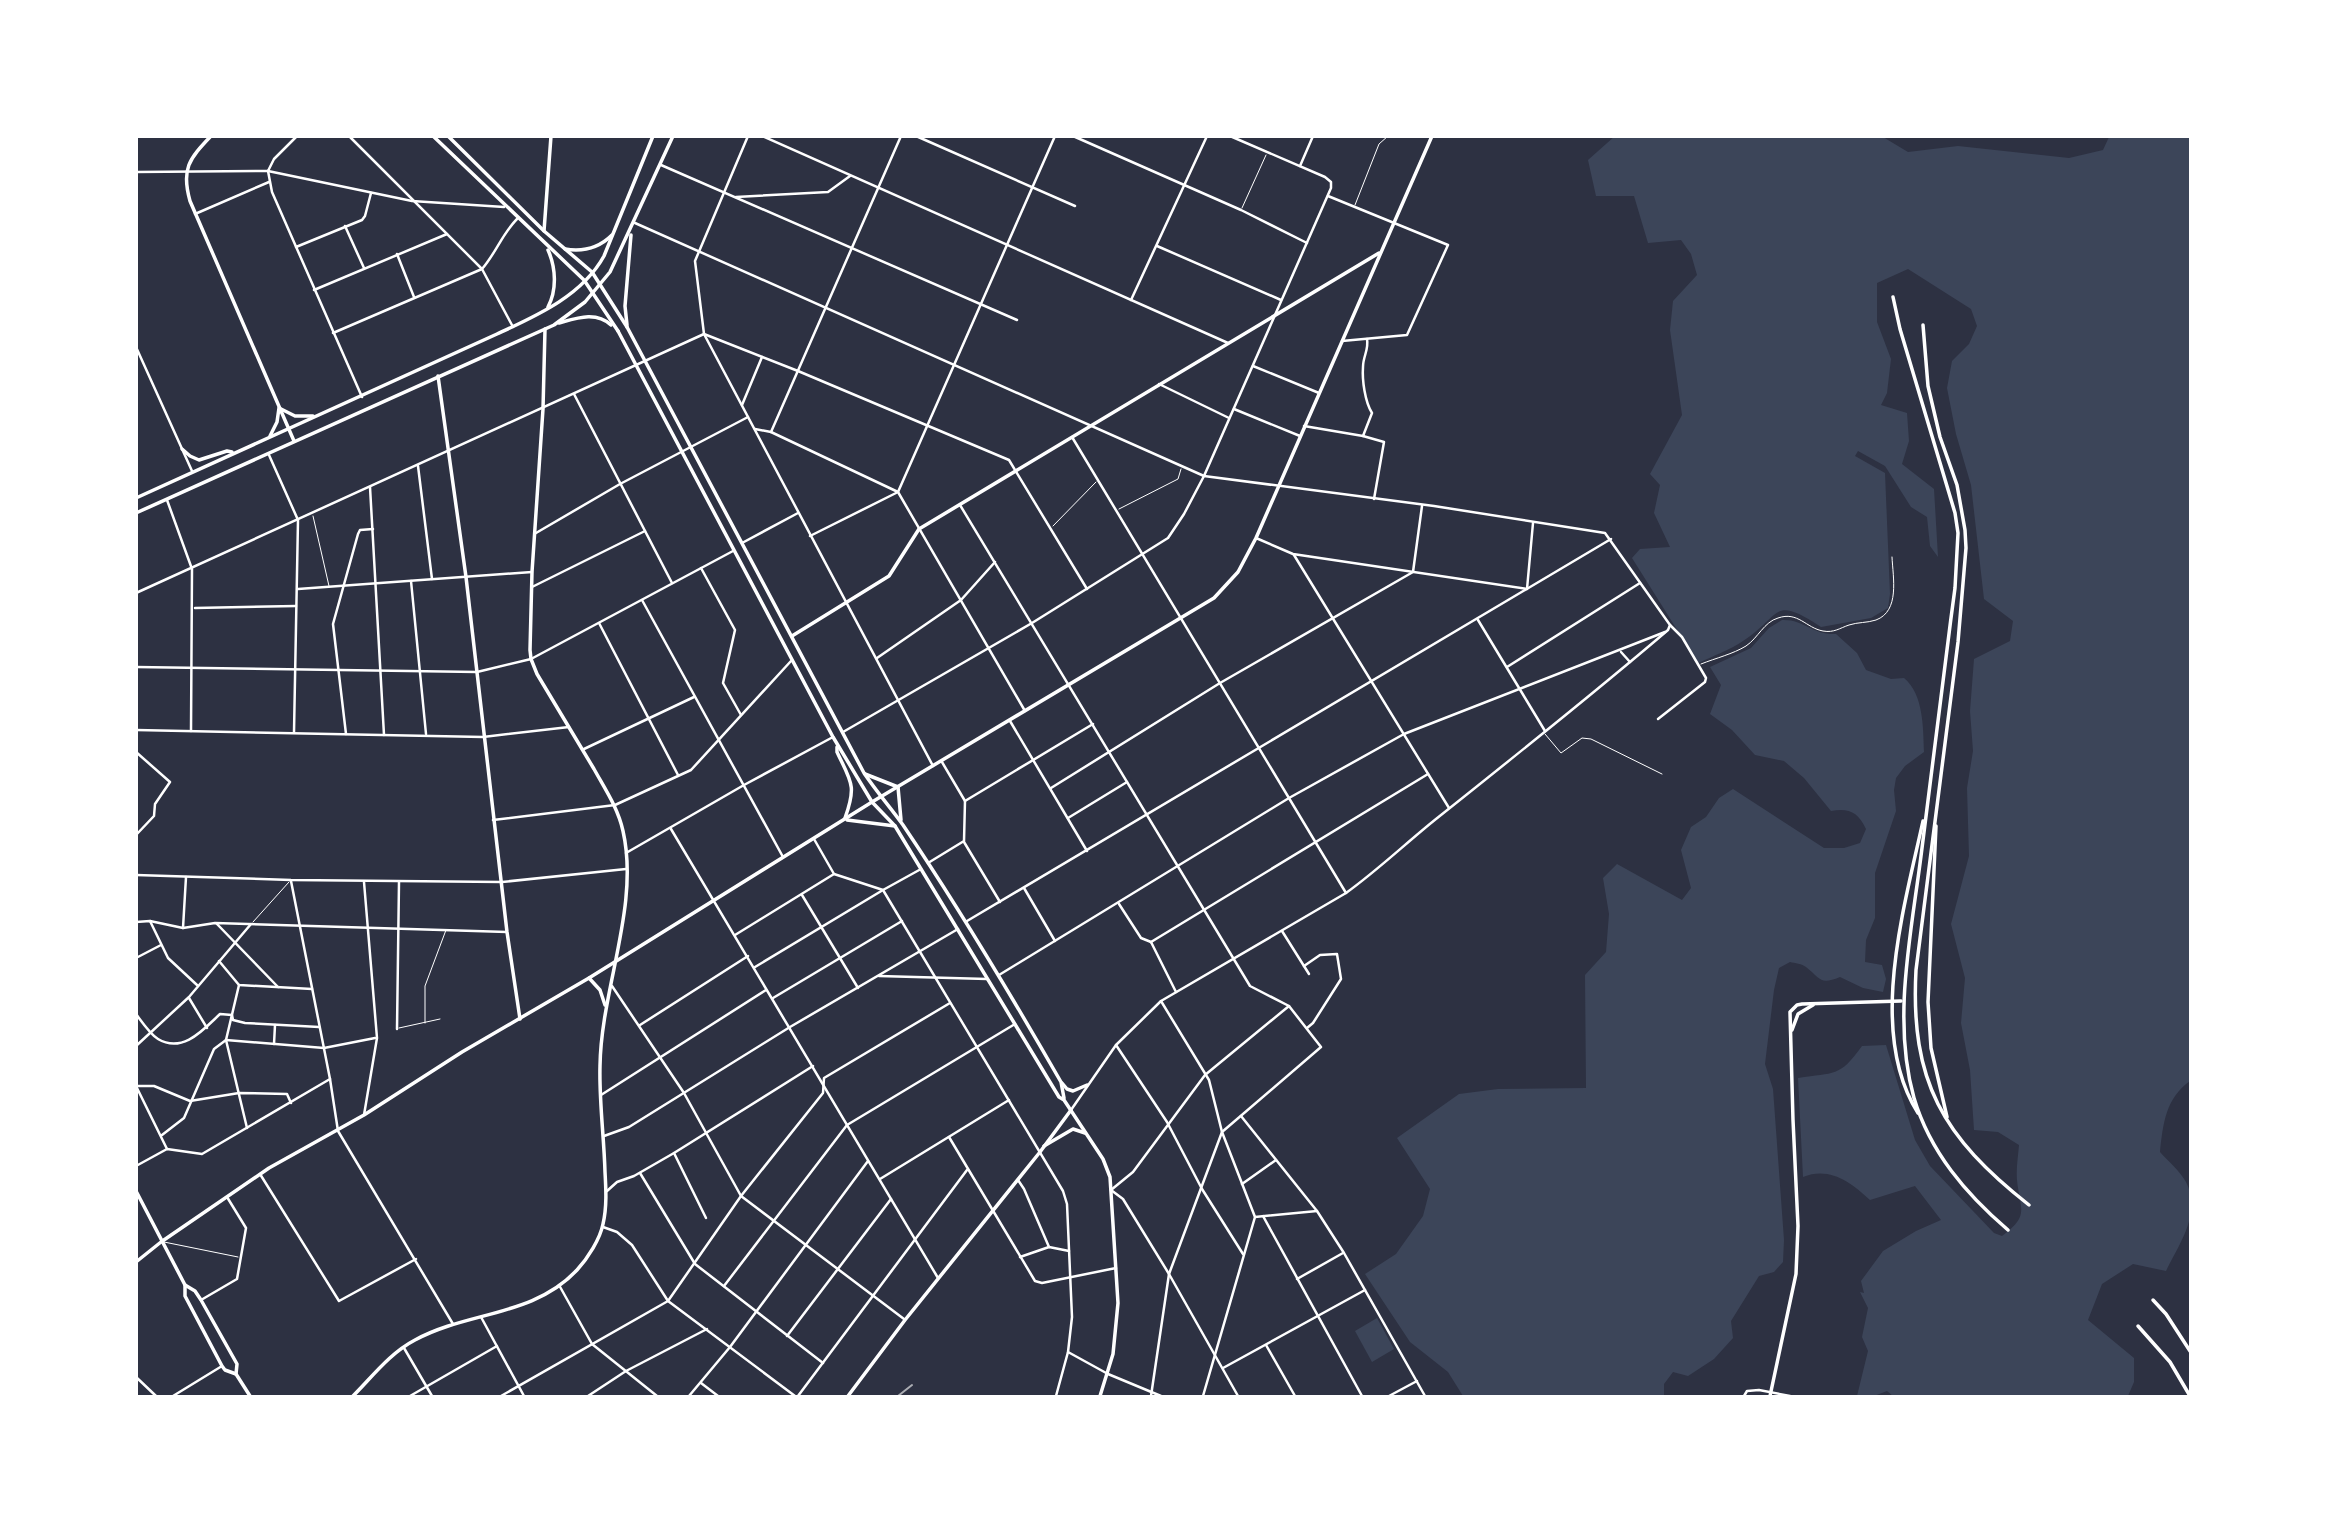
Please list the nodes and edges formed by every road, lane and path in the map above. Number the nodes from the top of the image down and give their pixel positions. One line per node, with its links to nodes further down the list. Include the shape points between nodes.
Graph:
1 (211, 136): 24 (main road, via 190,160)
2 (297, 136): 25 (street)
3 (349, 136): 35 (street)
4 (433, 136): 37 (main road)
5 (449, 136): 47 (main road)
6 (653, 136): 45 (main road)
7 (673, 136): 21 (main road)
8 (748, 136): 31 (street)
9 (761, 136): 26 (street)
10 (901, 136): 29 (street)
11 (916, 136): 30 (street)
12 (1055, 136): 30 (street)
13 (1073, 136): 28 (street)
14 (1207, 136): 28 (street)
15 (1230, 136): 20 (street)
16 (1313, 136): 22 (street)
17 (1388, 136): 38 (lane, via 1379,144)
18 (1432, 136): 42 (main road)
19 (549, 138): 47 (main road)
20 (1267, 152): 22 (street); 39 (lane)
21 (661, 165): 31 (street); 43 (main road)
22 (1300, 167): 33 (street, via 1331,182)
23 (136, 172): 24 (street)
24 (186, 172): 25 (street); 40 (main road)
25 (268, 172): 27 (street); 32 (street)
26 (850, 176): 29 (street); 34 (street, via 828,192)
27 (269, 182): 40 (street); 53 (street)
28 (1185, 187): 39 (street); 52 (street)
29 (878, 188): 51 (street); 54 (street)
30 (1033, 188): 36 (street); 51 (street)
31 (724, 192): 34 (street); 56 (street)
32 (371, 193): 35 (street); 44 (street, via 366,216)
33 (1328, 196): 38 (street); 49 (street)
34 (734, 197): 54 (street)
35 (412, 201): 37 (street); 48 (street)
36 (1075, 206)
37 (505, 207): 41 (main road)
38 (1354, 207): 42 (street)
39 (1241, 210): 49 (street)
40 (195, 214): 99 (main road)
41 (517, 219): 50 (main road); 60 (street)
42 (1395, 222): 57 (main road); 83 (street, via 1448,245 1407,335)
43 (635, 223): 46 (main road); 56 (street)
44 (345, 226): 53 (street); 59 (street)
45 (615, 230): 55 (main road, via 593,248); 61 (main road)
46 (632, 230): 63 (main road); 78 (main road)
47 (544, 231): 55 (main road)
48 (447, 234): 58 (street); 60 (street)
49 (1307, 243): 68 (street)
50 (545, 244): 62 (main road); 72 (main road, via 555,282)
51 (1007, 245): 69 (street); 70 (street)
52 (1157, 246): 68 (street); 69 (street)
53 (296, 247): 64 (street)
54 (852, 248): 70 (street); 71 (street)
55 (564, 249): 61 (main road)
56 (699, 252): 71 (street); 82 (street, via 695,261)
57 (1381, 252): 73 (main road); 84 (main road)
58 (397, 254): 59 (street); 67 (street)
59 (364, 268): 64 (street)
60 (482, 269): 67 (street); 77 (street)
61 (592, 272): 62 (main road); 63 (main road)
62 (584, 280): 65 (main road); 72 (main road)
63 (600, 285): 65 (main road); 78 (main road)
64 (314, 289): 81 (street)
65 (593, 293): 75 (main road); 80 (main road)
66 (1893, 297): 246 (main road, via 1958,533)
67 (415, 298): 81 (street)
68 (1281, 299): 73 (street)
69 (1131, 300): 85 (street)
70 (981, 304): 74 (street); 90 (street)
71 (825, 308): 90 (street); 92 (street)
72 (545, 311): 77 (main road)
73 (1275, 317): 85 (main road); 91 (street)
74 (1017, 320)
75 (554, 324): 79 (main road); 80 (main road, via 599,317)
76 (1923, 325): 248 (main road, via 1928,386 1962,509 1966,548)
77 (513, 327): 97 (main road)
78 (627, 327): 88 (main road)
79 (544, 328): 93 (main road); 101 (main road)
80 (618, 331): 89 (main road)
81 (333, 333): 97 (street)
82 (704, 334): 87 (street); 88 (street); 98 (street)
83 (1367, 338): 84 (street); 112 (street, via 1363,366 1372,413)
84 (1342, 341): 95 (main road)
85 (1227, 343): 94 (main road)
86 (136, 347): 117 (street)
87 (762, 357): 92 (street); 98 (street)
88 (646, 362): 89 (street); 116 (main road)
89 (637, 366): 96 (street); 121 (main road)
90 (954, 366): 105 (street); 107 (street)
91 (1253, 366): 95 (street); 100 (street)
92 (798, 371): 105 (street); 110 (street)
93 (438, 376): 115 (main road); 118 (main road)
94 (1159, 384): 104 (street); 107 (main road)
95 (1318, 393): 106 (main road)
96 (574, 394): 101 (street); 128 (street)
97 (362, 397): 102 (main road)
98 (742, 405): 103 (street)
99 (279, 408): 102 (main road, via 295,416); 108 (main road); 114 (main road)
100 (1234, 409): 104 (street); 111 (street)
101 (543, 410): 118 (street); 147 (main road)
102 (318, 416): 108 (main road)
103 (748, 416): 109 (street); 116 (street)
104 (1230, 418): 126 (street)
105 (927, 425): 125 (street, via 1009,460); 131 (street)
106 (1304, 426): 111 (main road); 112 (street)
107 (1091, 427): 113 (main road); 123 (street)
108 (289, 429): 114 (main road); 115 (main road)
109 (754, 429): 110 (street); 139 (street)
110 (771, 432): 131 (street)
111 (1300, 436): 129 (main road)
112 (1363, 436): 134 (street, via 1384,442)
113 (1072, 437): 125 (main road); 127 (street)
114 (265, 439): 119 (main road)
115 (294, 441): 120 (main road)
116 (690, 448): 121 (street); 151 (main road)
117 (182, 449): 119 (main road, via 199,460); 124 (street)
118 (448, 452): 122 (street); 161 (main road)
119 (234, 453): 124 (main road)
120 (268, 453): 133 (main road); 141 (street)
121 (682, 453): 128 (street); 152 (main road)
122 (418, 466): 130 (street); 162 (street)
123 (1182, 467): 126 (street); 137 (lane, via 1178,479)
124 (192, 471): 132 (main road)
125 (1017, 471): 135 (main road); 143 (street)
126 (1204, 476): 129 (street); 154 (street, via 1168,538)
127 (1098, 480): 137 (street); 143 (lane)
128 (620, 484): 146 (street); 147 (street)
129 (1279, 485): 134 (street); 149 (main road)
130 (370, 487): 140 (street); 144 (street)
131 (898, 492): 145 (street); 148 (street)
132 (136, 498)
133 (167, 499): 138 (main road); 158 (street)
134 (1374, 499): 136 (street)
135 (960, 505): 145 (main road); 156 (street)
136 (1422, 506): 142 (street); 160 (street)
137 (1116, 511): 154 (street)
138 (136, 513)
139 (798, 513): 148 (street); 151 (street)
140 (312, 514): 141 (street); 168 (lane)
141 (298, 520): 158 (street); 170 (street)
142 (1533, 522): 150 (street, via 1596,530); 172 (street)
143 (1051, 528): 171 (street)
144 (373, 529): 164 (street); 167 (street, via 358,534)
145 (919, 529): 175 (street); 176 (main road, via 889,576)
146 (645, 531): 165 (street); 169 (street)
147 (535, 533): 159 (main road)
148 (810, 536): 176 (street)
149 (1256, 538): 153 (street); 180 (main road, via 1227,585)
150 (1611, 539): 166 (street); 172 (street)
151 (742, 543): 186 (main road)
152 (733, 551): 157 (street); 191 (main road)
153 (1293, 554): 160 (street); 179 (street)
154 (1143, 555): 171 (street); 180 (street)
155 (1892, 557): 193 (lane, via 1892,601 1874,621 1831,632 1794,616 1776,618 1742,649)
156 (995, 562): 175 (street); 183 (street)
157 (701, 568): 165 (street); 209 (street, via 735,630 723,683)
158 (192, 569): 173 (street); 178 (street)
159 (532, 572): 161 (street); 169 (main road)
160 (1413, 572): 172 (street); 179 (street)
161 (466, 577): 162 (street); 201 (main road)
162 (432, 579): 163 (street)
163 (411, 581): 164 (street); 200 (street)
164 (376, 583): 167 (street); 199 (street)
165 (672, 583): 174 (street)
166 (1641, 583): 184 (street); 196 (street)
167 (345, 586): 168 (street); 198 (street, via 333,624)
168 (329, 587): 170 (street)
169 (532, 587): 189 (main road)
170 (297, 589): 177 (street)
171 (1087, 589): 183 (street)
172 (1527, 589): 181 (street)
173 (136, 593)
174 (642, 600): 182 (street); 206 (street)
175 (961, 600): 187 (street); 190 (street)
176 (847, 604): 186 (main road); 190 (street)
177 (296, 606): 178 (street); 197 (street)
178 (193, 608): 195 (street)
179 (1332, 617): 202 (street); 203 (street)
180 (1182, 619): 203 (street); 204 (main road)
181 (1478, 619): 196 (street); 202 (street)
182 (599, 623): 189 (street); 210 (street)
183 (1032, 624): 187 (street); 204 (street)
184 (1670, 625): 185 (street); 193 (street)
185 (1668, 630): 188 (street); 192 (street)
186 (792, 636): 218 (main road)
187 (988, 647): 207 (street); 208 (street)
188 (1621, 651): 192 (street); 205 (street)
189 (531, 659): 201 (street); 214 (main road)
190 (876, 659): 207 (street)
191 (791, 661): 209 (street); 225 (main road)
192 (1630, 663): 219 (street)
193 (1699, 664): 211 (street, via 1705,682)
194 (136, 667): 195 (street)
195 (192, 667): 197 (street); 216 (street)
196 (1507, 667): 205 (street)
197 (295, 669): 198 (street); 217 (street)
198 (339, 670): 199 (street); 220 (street)
199 (381, 670): 200 (street); 222 (street)
200 (421, 671): 201 (street); 223 (street)
201 (477, 672): 224 (main road)
202 (1371, 682): 221 (street); 228 (street)
203 (1220, 683): 228 (street); 231 (street)
204 (1070, 686): 208 (main road); 213 (street)
205 (1519, 688): 219 (street); 221 (street)
206 (694, 696): 210 (street); 226 (street)
207 (898, 701): 218 (street); 234 (street)
208 (1025, 711): 212 (main road)
209 (741, 715): 226 (street)
210 (649, 719): 229 (street); 238 (street)
211 (1658, 719)
212 (1010, 721): 232 (street); 233 (main road)
213 (1093, 724): 231 (street); 232 (street)
214 (569, 727): 224 (street); 229 (main road)
215 (136, 730): 216 (street)
216 (191, 731): 217 (street)
217 (294, 732): 220 (street)
218 (843, 732): 235 (main road)
219 (1544, 732): 237 (lane, via 1561,752 1582,738 1591,739); 250 (street)
220 (346, 733): 222 (street)
221 (1404, 734): 236 (street); 244 (street)
222 (384, 735): 223 (street)
223 (426, 736): 224 (street)
224 (483, 737): 253 (main road)
225 (833, 737): 227 (main road); 240 (street)
226 (719, 741): 238 (street, via 691,770); 240 (street)
227 (838, 745): 247 (main road); 254 (main road, via 836,752 852,784)
228 (1259, 748): 244 (street); 251 (street)
229 (583, 750): 249 (main road)
230 (136, 752): 258 (street, via 170,782 155,804 154,816)
231 (1109, 752): 239 (street); 242 (street)
232 (1034, 760): 242 (street); 245 (street)
233 (942, 761): 234 (main road); 245 (street)
234 (933, 766): 241 (main road)
235 (864, 773): 241 (main road); 243 (main road)
236 (1428, 774): 250 (street); 261 (street)
237 (1662, 774)
238 (678, 775): 249 (street)
239 (1127, 782): 251 (street); 252 (street)
240 (744, 785): 257 (street); 264 (street)
241 (898, 787): 243 (main road); 255 (main road)
242 (1051, 788): 252 (street)
243 (880, 798): 247 (main road); 255 (main road)
244 (1289, 798): 261 (street); 266 (street)
245 (965, 801): 260 (street)
246 (1928, 801): 330 (main road, via 1905,904); 376 (main road, via 1904,1041)
247 (872, 802): 254 (main road); 256 (main road)
248 (1937, 802): 378 (main road, via 1926,1001); 378 (main road, via 1914,1003 1921,1057)
249 (615, 805): 253 (street); 263 (main road)
250 (1449, 808): 278 (street)
251 (1147, 815): 262 (street); 266 (street)
252 (1068, 818): 262 (street)
253 (493, 820): 275 (main road)
254 (845, 820): 256 (main road); 259 (main road)
255 (901, 822): 265 (main road)
256 (895, 826): 268 (main road)
257 (671, 829): 263 (street); 280 (street)
258 (136, 835)
259 (814, 839): 264 (main road); 269 (street)
260 (964, 841): 265 (street); 281 (street)
261 (1315, 842): 278 (street); 283 (street)
262 (1087, 850): 276 (street)
263 (626, 853): 267 (main road)
264 (783, 857): 280 (main road)
265 (927, 864): 288 (main road)
266 (1178, 867): 282 (street); 283 (street)
267 (626, 869): 275 (street); 310 (main road)
268 (921, 869): 277 (street); 296 (main road)
269 (834, 874): 277 (street); 279 (street)
270 (136, 876): 271 (street)
271 (186, 877): 272 (street); 293 (street)
272 (291, 880): 273 (street); 289 (lane); 290 (street)
273 (364, 881): 274 (street); 291 (street)
274 (399, 881): 275 (street); 292 (street)
275 (502, 882): 298 (main road)
276 (1024, 888): 281 (street); 300 (street)
277 (883, 890): 285 (street); 294 (street)
278 (1346, 893): 297 (street)
279 (802, 894): 294 (street); 299 (street)
280 (714, 899): 299 (street); 310 (main road)
281 (1000, 902): 288 (street)
282 (1119, 904): 300 (street); 302 (street, via 1141,938)
283 (1204, 910): 302 (street); 308 (street)
284 (150, 921): 286 (street); 293 (street); 303 (street)
285 (902, 921): 304 (street); 307 (street)
286 (136, 922)
287 (215, 923): 289 (street); 293 (street); 301 (street)
288 (964, 923): 314 (main road)
289 (251, 924): 290 (street); 301 (street)
290 (300, 925): 291 (street); 324 (street)
291 (369, 927): 292 (street); 351 (street)
292 (399, 927): 295 (street); 347 (street)
293 (183, 928)
294 (821, 928): 307 (street); 312 (street)
295 (446, 929): 298 (street); 340 (lane, via 425,986)
296 (958, 929): 304 (street); 318 (main road)
297 (1282, 931): 308 (street); 311 (street)
298 (507, 932): 338 (main road)
299 (735, 934): 305 (street)
300 (1055, 941): 314 (street)
301 (235, 942): 309 (street); 322 (street)
302 (1151, 942): 326 (street)
303 (161, 944): 306 (street); 320 (street)
304 (919, 952): 315 (street); 316 (street)
305 (748, 956): 312 (street); 343 (street)
306 (136, 958)
307 (841, 958): 323 (street); 328 (street)
308 (1234, 960): 326 (street); 334 (street, via 1251,986)
309 (219, 961): 320 (street); 321 (street)
310 (615, 961): 317 (main road); 319 (main road)
311 (1304, 966): 313 (street); 348 (street, via 1320,955 1337,954 1341,979)
312 (755, 968): 325 (street)
313 (1309, 974)
314 (999, 975): 362 (main road)
315 (879, 976): 316 (street); 323 (street)
316 (934, 977): 318 (street); 332 (street)
317 (589, 978): 335 (main road); 338 (main road)
318 (988, 979): 342 (main road)
319 (610, 983): 335 (main road); 343 (street)
320 (197, 985): 327 (street)
321 (239, 985): 322 (street); 337 (street)
322 (278, 987): 324 (street)
323 (858, 988): 345 (street)
324 (312, 989): 344 (street)
325 (767, 989): 328 (street); 358 (street)
326 (1177, 993): 329 (street)
327 (188, 997): 346 (street); 349 (street)
328 (773, 998): 345 (street)
329 (1161, 1001): 354 (street); 360 (street)
330 (1891, 1001): 331 (main road); 333 (main road); 376 (main road, via 1898,1067)
331 (1901, 1001)
332 (950, 1003): 356 (street); 363 (street, via 824,1078)
333 (1814, 1004): 350 (main road, via 1798,1014); 350 (main road, via 1792,1008)
334 (1289, 1006): 348 (street); 360 (street)
335 (606, 1007): 368 (main road)
336 (136, 1014): 349 (street)
337 (232, 1015): 341 (street, via 233,1020); 346 (street, via 219,1014); 352 (street)
338 (520, 1018): 374 (main road)
339 (440, 1019): 340 (lane)
340 (425, 1023): 347 (lane)
341 (275, 1024): 344 (street); 353 (street)
342 (1015, 1024): 356 (street); 370 (main road)
343 (640, 1025): 358 (street)
344 (320, 1027): 357 (street)
345 (790, 1027): 359 (street); 367 (street)
346 (207, 1028): 349 (street, via 187,1042 175,1043 158,1040)
347 (397, 1029)
348 (1306, 1029): 375 (street, via 1321,1047)
349 (151, 1032): 355 (street)
350 (1791, 1035): 472 (main road, via 1796,1274)
351 (377, 1038): 357 (street); 374 (street)
352 (226, 1040): 353 (street); 366 (street); 371 (street, via 214,1049)
353 (274, 1044): 357 (street)
354 (1116, 1045): 364 (street); 377 (street)
355 (136, 1046)
356 (976, 1047): 369 (street); 379 (street)
357 (324, 1048): 361 (street)
358 (660, 1058): 367 (street); 368 (street)
359 (813, 1066): 363 (street); 383 (street)
360 (1205, 1075): 377 (street); 382 (street)
361 (330, 1079): 372 (street); 381 (street)
362 (1061, 1082): 364 (main road, via 1073,1091); 370 (main road)
363 (823, 1084): 379 (street); 406 (street, via 823,1093)
364 (1087, 1085): 373 (street)
365 (137, 1086): 371 (street, via 154,1086); 384 (street)
366 (239, 1093): 371 (street); 372 (street, via 287,1094); 380 (street)
367 (684, 1093): 383 (street); 386 (street, via 629,1127)
368 (601, 1095): 386 (main road)
369 (1009, 1100): 387 (street); 390 (street)
370 (1064, 1100): 373 (main road)
371 (190, 1101): 384 (street, via 184,1118)
372 (291, 1103): 380 (street)
373 (1071, 1110): 385 (main road); 388 (main road)
374 (364, 1115): 381 (main road)
375 (1240, 1115): 382 (street); 392 (street)
376 (1921, 1118): 416 (main road, via 1959,1181 1978,1205)
377 (1167, 1122): 401 (street); 402 (street, via 1133,1172)
378 (1948, 1123): 408 (main road, via 1982,1166)
379 (847, 1125): 393 (street); 414 (street)
380 (247, 1128): 389 (street, via 202,1154)
381 (338, 1131): 397 (main road); 426 (street)
382 (1222, 1132): 400 (street); 401 (street)
383 (706, 1133): 391 (street); 406 (street)
384 (162, 1135): 389 (street)
385 (1089, 1135): 388 (main road, via 1073,1129); 402 (main road, via 1103,1159)
386 (604, 1136): 404 (main road)
387 (949, 1137): 395 (street); 399 (street)
388 (1044, 1146): 390 (main road)
389 (167, 1149): 394 (street)
390 (1040, 1152): 398 (main road); 421 (street, via 1067,1204)
391 (674, 1153): 396 (street); 413 (street)
392 (1276, 1160): 400 (street); 410 (street)
393 (869, 1161): 399 (street); 419 (street)
394 (136, 1166)
395 (967, 1170): 409 (street); 417 (street)
396 (640, 1173): 404 (street, via 617,1182); 428 (street)
397 (260, 1174): 405 (main road); 426 (street, via 339,1301)
398 (1018, 1179): 409 (main road); 420 (street)
399 (880, 1180): 407 (street)
400 (1242, 1184): 412 (street)
401 (1202, 1189): 423 (street); 431 (street)
402 (1111, 1190): 429 (main road); 431 (street, via 1123,1199)
403 (136, 1191): 418 (main road)
404 (606, 1193): 415 (main road)
405 (226, 1196): 418 (main road); 425 (street, via 246,1228)
406 (741, 1196): 414 (street); 428 (street)
407 (891, 1199): 417 (street); 430 (street)
408 (2029, 1205)
409 (993, 1208): 424 (street); 432 (main road)
410 (1317, 1211): 411 (street); 422 (street)
411 (1263, 1216): 412 (street); 434 (street)
412 (1255, 1217): 423 (street)
413 (706, 1218)
414 (774, 1221): 419 (street); 437 (street)
415 (603, 1227): 436 (main road, via 577,1270); 442 (street, via 632,1245)
416 (2008, 1230)
417 (915, 1240): 432 (street); 439 (street)
418 (161, 1242): 425 (lane); 427 (main road); 435 (main road)
419 (806, 1246): 430 (street); 443 (street)
420 (1049, 1247): 421 (street); 424 (street)
421 (1069, 1251): 433 (street)
422 (1344, 1253): 434 (street); 438 (street)
423 (1242, 1254): 458 (street)
424 (1020, 1257): 433 (street, via 1035,1281)
425 (241, 1258): 440 (street, via 237,1279)
426 (416, 1259): 447 (street)
427 (136, 1262)
428 (695, 1264): 437 (street); 442 (street)
429 (1116, 1268): 433 (street); 464 (main road, via 1116,1333)
430 (838, 1270): 439 (street); 450 (street)
431 (1169, 1274): 458 (street); 470 (street)
432 (938, 1278): 446 (main road)
433 (1072, 1278): 457 (street)
434 (1297, 1279): 444 (street)
435 (185, 1285): 440 (main road); 460 (main road, via 185,1296)
436 (559, 1285): 445 (main road, via 533,1302); 451 (street)
437 (724, 1286): 443 (street)
438 (1365, 1290): 444 (street); 466 (street)
439 (873, 1296): 446 (street); 459 (street)
440 (201, 1300): 463 (main road, via 237,1364)
441 (2153, 1300): 456 (main road)
442 (668, 1301): 449 (street); 451 (street)
443 (756, 1312): 450 (street); 455 (street)
444 (1317, 1315): 452 (street); 495 (street)
445 (481, 1317): 447 (main road); 453 (street)
446 (905, 1320): 487 (main road)
447 (453, 1324): 454 (main road)
448 (2138, 1326): 500 (main road, via 2170,1362)
449 (707, 1329): 455 (street); 462 (street)
450 (787, 1336): 459 (street)
451 (593, 1344): 462 (street); 468 (street)
452 (1266, 1345): 461 (street); 494 (street)
453 (497, 1346): 468 (street); 469 (street)
454 (403, 1347): 469 (street); 476 (main road)
455 (730, 1347): 467 (street); 486 (street)
456 (2190, 1351)
457 (1068, 1352): 464 (street); 488 (street)
458 (1215, 1354): 461 (street); 492 (street)
459 (823, 1363): 486 (street)
460 (222, 1366): 463 (main road); 474 (street)
461 (1222, 1369): 493 (street)
462 (626, 1371): 471 (street); 483 (street)
463 (236, 1374): 475 (main road)
464 (1108, 1374): 470 (street); 489 (main road)
465 (136, 1377): 473 (street)
466 (1417, 1381): 496 (street); 497 (street)
467 (700, 1382): 484 (street); 485 (street)
468 (519, 1386): 479 (street); 480 (street)
469 (426, 1387): 477 (street); 478 (street)
470 (1153, 1391): 490 (street); 491 (street)
471 (595, 1393): 481 (street); 482 (street)
472 (1771, 1394): 498 (street, via 1747,1391); 499 (street)
473 (156, 1396)
474 (173, 1396)
475 (250, 1396)
476 (353, 1396)
477 (410, 1396)
478 (432, 1396)
479 (502, 1396)
480 (524, 1396)
481 (588, 1396)
482 (599, 1396)
483 (657, 1396)
484 (689, 1396)
485 (718, 1396)
486 (797, 1396)
487 (848, 1396)
488 (1056, 1396)
489 (1100, 1396)
490 (1151, 1396)
491 (1161, 1396)
492 (1203, 1396)
493 (1238, 1396)
494 (1295, 1396)
495 (1362, 1396)
496 (1389, 1396)
497 (1425, 1396)
498 (1744, 1396)
499 (1790, 1396)
500 (2190, 1396)

